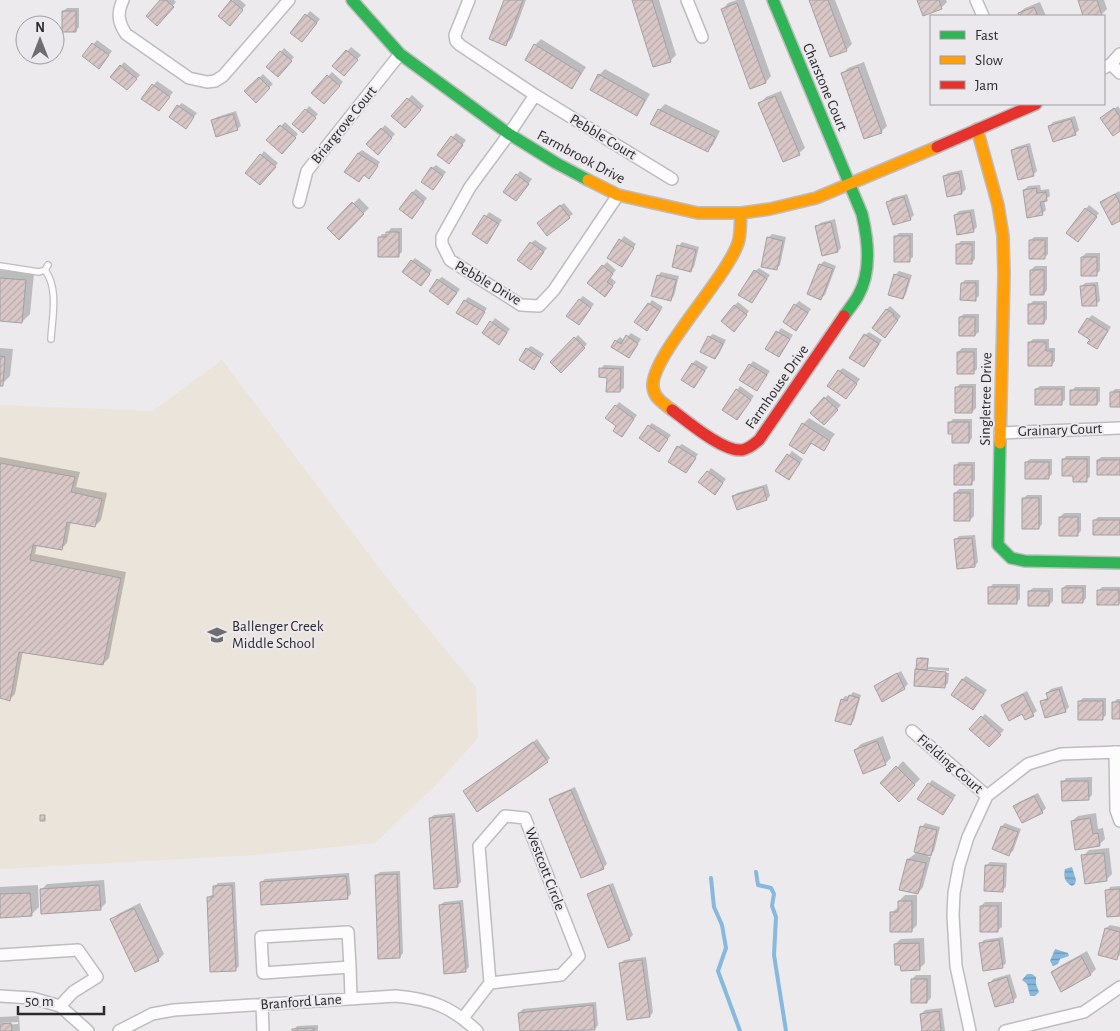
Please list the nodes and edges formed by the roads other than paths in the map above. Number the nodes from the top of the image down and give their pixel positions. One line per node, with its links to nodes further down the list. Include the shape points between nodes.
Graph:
1 (123, 0): 2 (street, via 118,18 126,34 189,78 206,82 230,70)
2 (289, 0)
3 (352, 0): 10 (street, Farmbrook Drive)
4 (469, 0): 14 (street, Pebble Court, via 455,35 456,41)
5 (687, 0): 9 (street)
6 (773, 0): 19 (street, Charstone Court)
7 (976, 0): 8 (street)
8 (983, 15)
9 (702, 37)
10 (400, 54): 17 (street, Farmbrook Drive); 21 (street, Briargrove Court, via 307,171)
11 (1120, 54): 12 (street)
12 (1108, 66): 13 (street)
13 (1120, 73)
14 (535, 95): 17 (street); 18 (street, Pebble Court)
15 (1021, 107): 16 (street, Farmbrook Drive)
16 (977, 129): 19 (street, Farmbrook Drive); 26 (street, Singletree Drive, via 1003,236)
17 (509, 134): 20 (street, Farmbrook Drive); 20 (street, Pebble Drive, via 470,187 442,237 442,244 450,260 521,305 539,306 554,290)
18 (672, 179)
19 (850, 185): 22 (street, Farmbrook Drive, via 816,198); 22 (street, Farmhouse Drive, via 866,232 868,264 860,294 759,440 745,450 737,451 715,440 660,401 655,394 653,380 675,339 729,263 739,242)
20 (618, 195): 22 (street, Farmbrook Drive, via 698,213)
21 (299, 202)
22 (741, 213)
23 (0, 266): 24 (lane, via 39,272 47,268 53,286)
24 (51, 339)
25 (1120, 428): 26 (street, Grainary Court)
26 (1000, 433): 27 (street, Singletree Drive, via 998,545 1011,558 1025,561)
27 (1120, 563)
28 (912, 731): 30 (street, Fielding Court)
29 (1117, 752): 30 (street, via 1061,754 1028,764); 31 (street, via 1116,810)
30 (987, 796): 45 (street, via 968,837 954,893 955,958)
31 (1120, 821)
32 (0, 956): 39 (street, via 78,950 97,977)
33 (350, 967): 33 (street, via 348,932 261,937 263,973); 37 (street)
34 (490, 983): 34 (street, Westcott Circle, via 479,846 505,816 525,818 578,956 562,976); 40 (street)
35 (1120, 987): 46 (street, via 1084,1012)
36 (0, 996): 39 (street, via 32,998)
37 (352, 998): 38 (street, Branford Lane); 40 (street, Branford Lane, via 413,998 439,1005)
38 (262, 1004): 42 (street, Branford Lane, via 163,1012); 43 (street)
39 (60, 1006): 41 (street)
40 (463, 1018): 44 (street, Branford Lane)
41 (88, 1031)
42 (119, 1031)
43 (263, 1031)
44 (477, 1031)
45 (970, 1031)
46 (1005, 1031)

